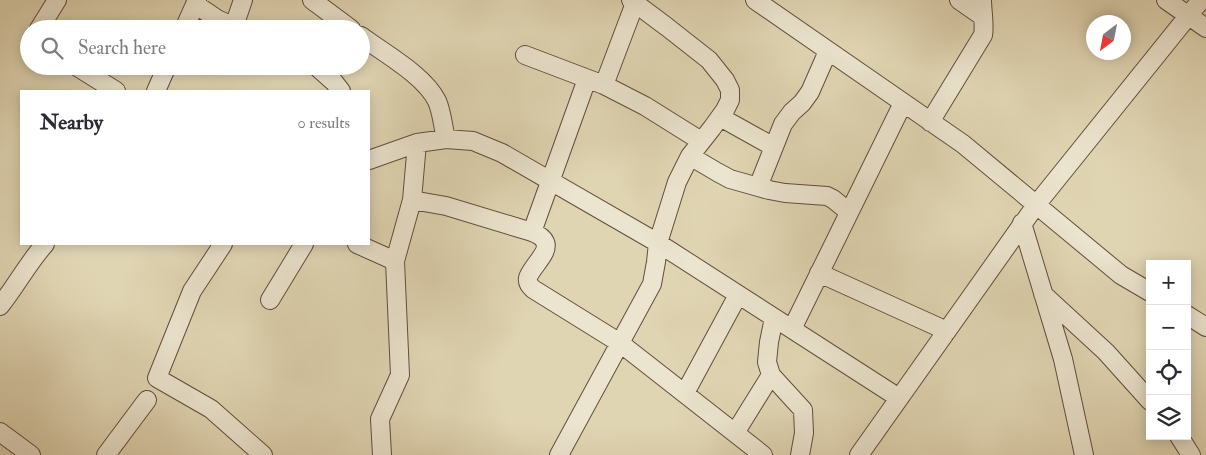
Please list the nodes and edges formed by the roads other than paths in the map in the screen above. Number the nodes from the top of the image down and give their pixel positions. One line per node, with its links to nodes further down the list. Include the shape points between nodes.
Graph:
1 (57, 0): 13 (street)
2 (243, 0): 16 (street)
3 (312, 0): 10 (street)
4 (754, 0): 20 (street)
5 (959, 0): 11 (street)
6 (1166, 0): 12 (street)
7 (1202, 0): 12 (street)
8 (633, 1): 26 (street); 31 (street, via 708,60 725,80 730,100)
9 (196, 2): 14 (street); 15 (street)
10 (335, 8): 17 (street)
11 (982, 8): 32 (street, via 984,30 981,38)
12 (1188, 16): 18 (street); 42 (street)
13 (45, 20)
14 (188, 20)
15 (219, 20)
16 (239, 20)
17 (344, 20)
18 (1206, 28)
19 (370, 42): 33 (street, via 428,87 438,103)
20 (828, 51): 30 (street); 36 (street, via 810,92 783,124)
21 (525, 54): 25 (street)
22 (90, 75): 27 (street)
23 (163, 75): 28 (street)
24 (326, 75): 29 (street)
25 (587, 79): 26 (street); 39 (street)
26 (604, 85): 34 (street)
27 (114, 90)
28 (156, 90)
29 (339, 90)
30 (903, 103): 32 (street); 43 (street)
31 (720, 117): 34 (street); 36 (street)
32 (930, 122): 42 (street, via 963,144)
33 (446, 139): 35 (street); 39 (street, via 473,141 502,153)
34 (701, 141): 37 (street)
35 (417, 143): 38 (street); 41 (street)
36 (774, 147): 40 (street)
37 (690, 156): 40 (street, via 730,179); 46 (street, via 677,182)
38 (370, 160)
39 (551, 181): 45 (street); 46 (street)
40 (758, 187): 43 (street, via 827,196)
41 (412, 200): 45 (street, via 446,206); 51 (street)
42 (1036, 205): 44 (street); 53 (street, via 1121,275)
43 (849, 212): 52 (street)
44 (1022, 223): 54 (street); 62 (street)
45 (532, 232): 63 (street, via 546,242 546,248 528,277 528,284)
46 (658, 243): 55 (street); 63 (street, via 652,284)
47 (44, 245): 56 (street)
48 (222, 245): 75 (street, via 192,291 157,378 211,409)
49 (303, 245): 57 (street)
50 (359, 245): 51 (street)
51 (395, 261): 76 (street, via 400,375 380,420)
52 (819, 273): 61 (street); 62 (street)
53 (1146, 290)
54 (1043, 293): 66 (street, via 1106,352); 80 (street, via 1063,359)
55 (738, 295): 58 (street); 65 (street)
56 (3, 296)
57 (270, 300)
58 (774, 318): 61 (street); 64 (street, via 767,362)
59 (1191, 318): 60 (street)
60 (1206, 327)
61 (792, 329): 67 (street)
62 (947, 331): 67 (street)
63 (620, 343): 65 (street); 72 (street)
64 (771, 375): 70 (street); 78 (street, via 803,410 804,433)
65 (685, 393): 70 (street)
66 (1146, 397)
67 (899, 398): 79 (street)
68 (147, 400): 74 (street)
69 (0, 432): 73 (street)
70 (735, 433): 77 (street)
71 (1182, 440): 81 (street)
72 (561, 454)
73 (31, 455)
74 (106, 455)
75 (263, 455)
76 (382, 455)
77 (763, 455)
78 (800, 455)
79 (859, 455)
80 (1084, 455)
81 (1191, 455)

